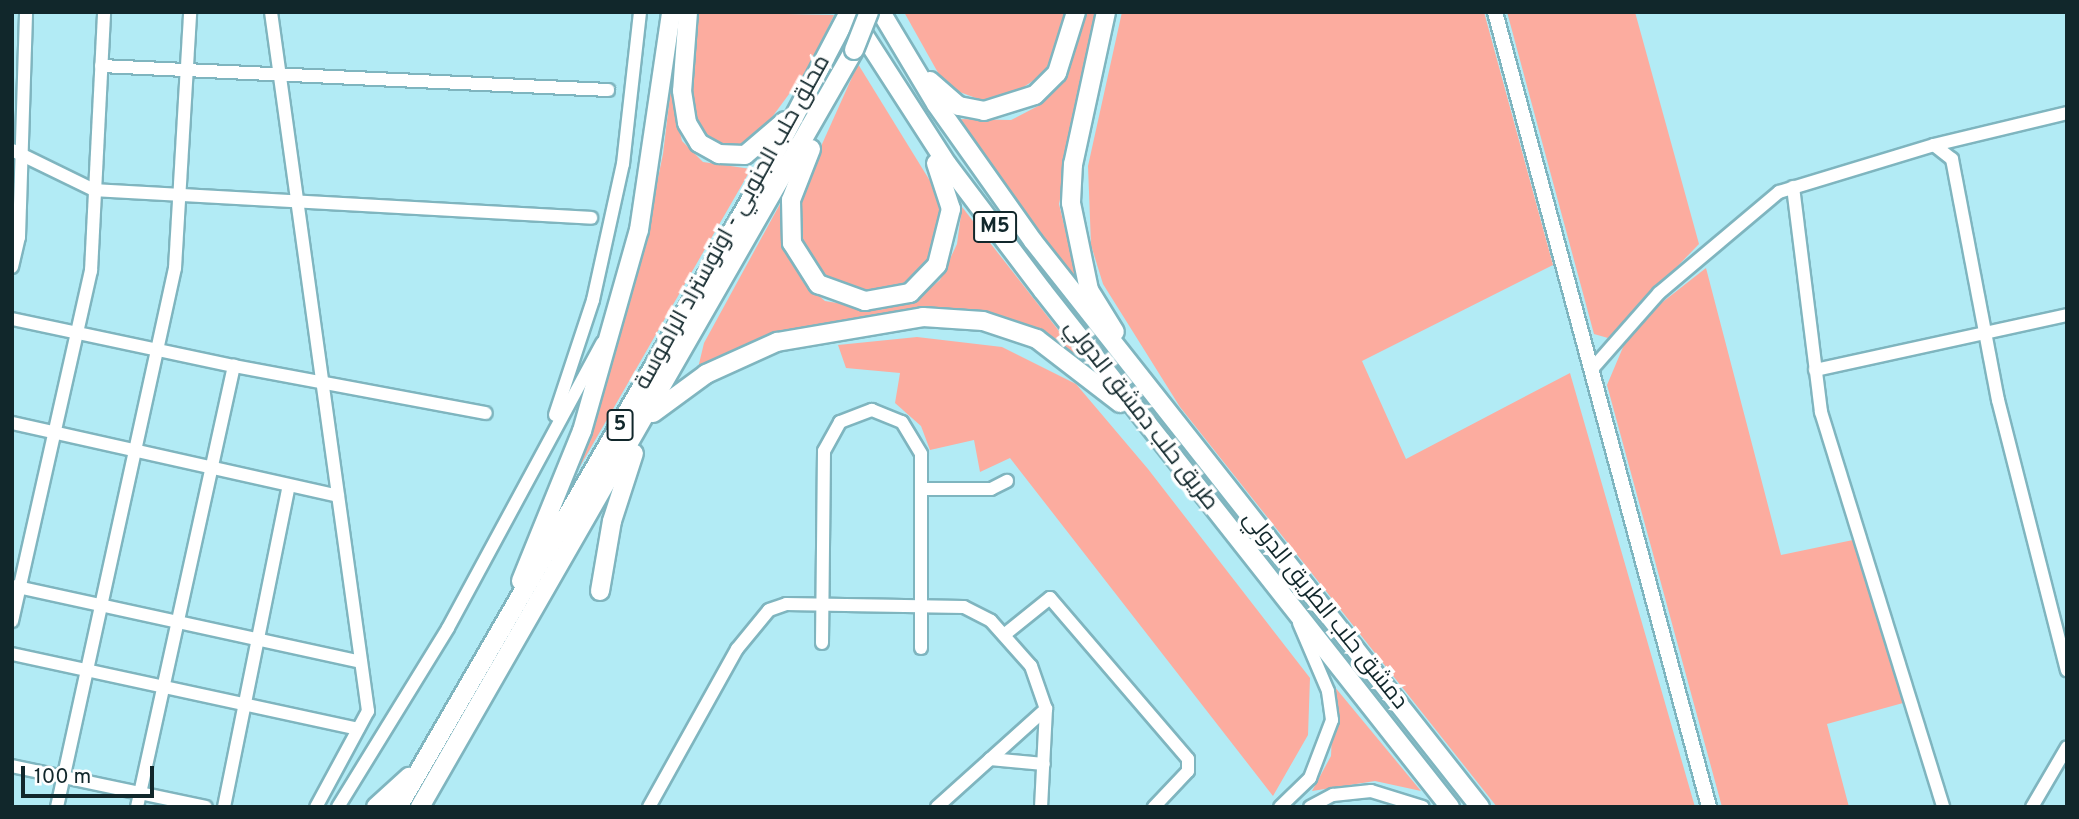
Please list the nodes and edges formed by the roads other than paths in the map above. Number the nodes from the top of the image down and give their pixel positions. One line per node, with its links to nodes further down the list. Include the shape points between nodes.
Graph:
1 (26, 12): 23 (street)
2 (104, 12): 14 (street)
3 (190, 12): 15 (street)
4 (271, 12): 16 (street)
5 (640, 12): 46 (street, via 608,232)
6 (671, 12): 32 (highway, via 639,230)
7 (688, 12): 17 (highway, via 684,109 692,133 708,149 732,157 756,150)
8 (849, 12): 17 (highway, محلق حلب الجنوبي - اوتوستراد الراموسة / 5); 20 (highway, طريق حلب دمشق الدولي / M5)
9 (869, 12): 19 (highway, محلق حلب الجنوبي - اوتوستراد الراموسة / 5, bridge)
10 (1076, 12): 13 (highway, via 1072,41 1057,73 1035,94 984,111 959,106 937,91)
11 (1106, 12): 41 (highway, via 1073,164 1076,248 1089,290)
12 (1495, 12): 37 (main road)
13 (885, 18): 41 (highway, طريق حلب دمشق الدولي / M5, via 1016,218)
14 (101, 66): 15 (street); 25 (street)
15 (186, 70): 16 (street); 26 (street)
16 (280, 75): 18 (street); 27 (street)
17 (815, 82): 61 (highway, محلق حلب الجنوبي - اوتوستراد الراموسة / 5)
18 (608, 90)
19 (831, 96): 20 (highway, via 791,200 788,230 811,277 852,300 889,301 910,293 931,275 947,240 946,182); 42 (highway, محلق حلب الجنوبي - اوتوستراد الراموسة / 5)
20 (908, 106): 45 (highway, طريق حلب دمشق الدولي / M5)
21 (2067, 113): 22 (street)
22 (1934, 145): 24 (street); 34 (street, via 1952,159)
23 (17, 153): 25 (street); 29 (street)
24 (1793, 187): 37 (street, via 1659,293); 38 (street)
25 (94, 190): 26 (street); 33 (street, via 91,271)
26 (179, 196): 27 (street); 35 (street, via 175,268)
27 (297, 200): 28 (street); 39 (street)
28 (591, 218)
29 (12, 267)
30 (2067, 315): 34 (street)
31 (12, 318): 33 (street)
32 (615, 318): 46 (street); 61 (highway, via 582,431)
33 (77, 332): 35 (street); 44 (street)
34 (1984, 335): 38 (street); 69 (street)
35 (157, 349): 36 (street); 47 (street)
36 (234, 366): 39 (street); 48 (street)
37 (1592, 369): 101 (main road)
38 (1815, 370): 102 (street, via 1821,412)
39 (322, 384): 40 (street); 52 (street)
40 (486, 413)
41 (1167, 415): 100 (highway, دمشق حلب الطريق الدولي / M5)
42 (644, 421): 45 (highway, via 706,374 777,342 873,323 953,318 1037,339); 54 (highway, via 612,521); 90 (highway, محلق حلب الجنوبي - اوتوستراد الراموسة / 5)
43 (12, 423): 44 (street)
44 (54, 433): 47 (street); 53 (street)
45 (1153, 434): 58 (highway, طريق حلب دمشق الدولي / M5)
46 (545, 447): 87 (street, via 448,628)
47 (135, 450): 48 (street); 56 (street)
48 (212, 468): 50 (street); 60 (street)
49 (1007, 481): 51 (street, via 991,489)
50 (289, 485): 52 (street); 63 (street)
51 (921, 489): 55 (street, via 921,454 902,422 872,410 840,422 823,459); 57 (street)
52 (338, 496): 67 (street)
53 (16, 587): 56 (street); 59 (street)
54 (600, 591)
55 (822, 604): 57 (street); 64 (street); 91 (street, via 786,604 757,623)
56 (101, 605): 60 (street); 68 (street)
57 (921, 606): 62 (street, via 964,607); 65 (street)
58 (1298, 620): 81 (street, via 1328,691 1332,720 1325,750); 99 (highway, طريق حلب دمشق الدولي / M5)
59 (12, 621)
60 (178, 622): 63 (street); 70 (street)
61 (506, 622): 77 (highway, محلق حلب الجنوبي - اوتوستراد الراموسة / 5)
62 (1004, 635): 72 (street, via 1031,666); 94 (street, via 1050,598 1188,759 1188,771)
63 (258, 639): 67 (street); 71 (street)
64 (822, 643)
65 (921, 648)
66 (12, 654): 68 (street)
67 (362, 662): 73 (street, via 368,711)
68 (87, 670): 70 (street); 79 (street)
69 (2067, 670)
70 (164, 687): 71 (street); 80 (street)
71 (244, 705): 73 (street); 85 (street)
72 (1046, 709): 75 (street); 76 (street)
73 (358, 729): 86 (street)
74 (2067, 747): 103 (street)
75 (990, 759): 76 (street); 92 (street)
76 (1044, 764): 93 (street)
77 (422, 765): 88 (highway); 89 (highway, محلق حلب الجنوبي - اوتوستراد الراموسة / 5)
78 (12, 766): 79 (street)
79 (63, 776): 80 (street); 82 (street)
80 (141, 793): 83 (street); 84 (street)
81 (1293, 796): 95 (street); 96 (street)
82 (57, 807)
83 (137, 807)
84 (206, 807)
85 (223, 807)
86 (316, 807)
87 (338, 807)
88 (376, 807)
89 (398, 807)
90 (419, 807)
91 (649, 807)
92 (937, 807)
93 (1041, 807)
94 (1154, 807)
95 (1280, 807)
96 (1302, 807)
97 (1310, 807): 98 (street, via 1333,795 1371,791)
98 (1423, 807)
99 (1450, 807)
100 (1480, 807)
101 (1709, 807)
102 (1943, 807)
103 (2032, 807)

